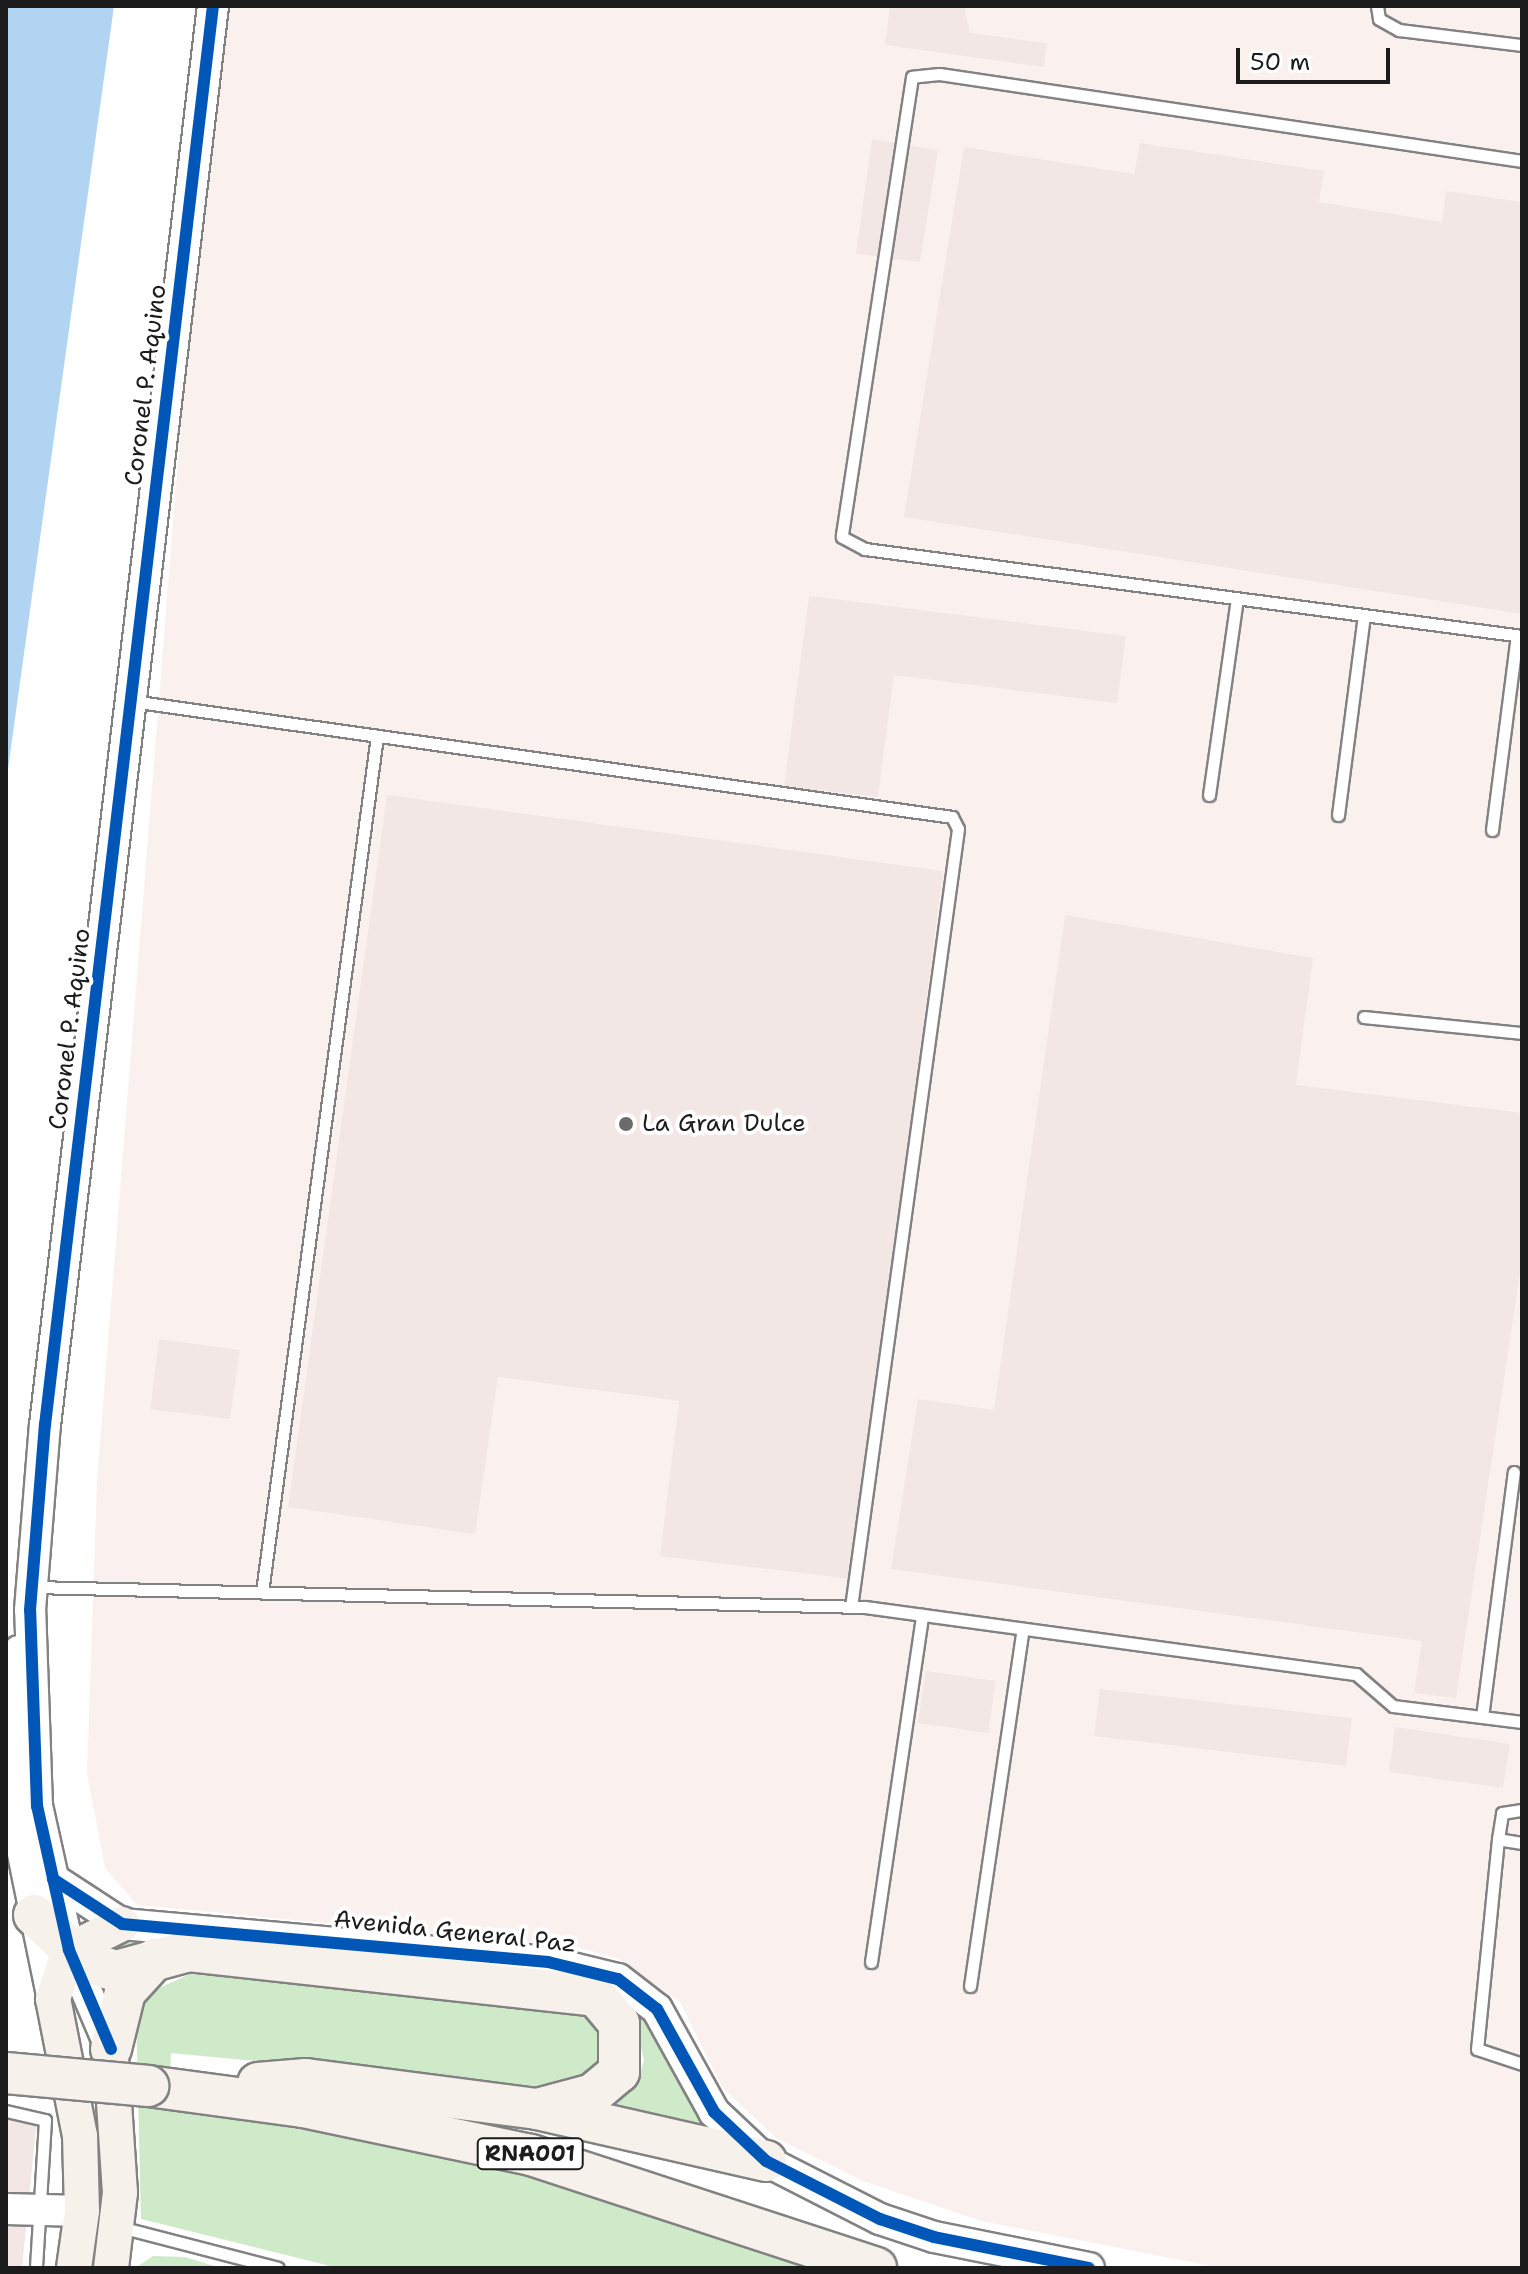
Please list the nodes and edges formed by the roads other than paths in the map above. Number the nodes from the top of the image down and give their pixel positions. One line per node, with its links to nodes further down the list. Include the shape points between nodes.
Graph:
1 (213, 6): 8 (street, Coronel P. Aquino)
2 (1377, 6): 3 (lane, via 1379,19 1399,30)
3 (1522, 45)
4 (1522, 161): 5 (lane, via 939,74 912,77 842,537 865,549)
5 (1237, 599): 6 (lane); 10 (lane)
6 (1364, 616): 7 (lane); 11 (lane)
7 (1519, 636): 12 (lane)
8 (131, 701): 9 (lane); 17 (street, Coronel P. Aquino)
9 (377, 736): 16 (lane, via 263,1546); 18 (lane, via 952,817 958,829)
10 (1209, 795)
11 (1338, 815)
12 (1492, 830)
13 (1364, 1017): 14 (lane)
14 (1522, 1033)
15 (1514, 1472): 21 (lane)
16 (262, 1592): 17 (lane); 18 (lane)
17 (31, 1599): 26 (street, Coronel P. Aquino, via 34,1774); 27 (street, Coronel P. Aquino, via 12,1677 6,1771)
18 (851, 1607): 19 (lane)
19 (922, 1615): 20 (lane); 31 (lane)
20 (1023, 1629): 21 (lane, via 1356,1674 1393,1706); 32 (lane)
21 (1482, 1717): 22 (lane)
22 (1522, 1722)
23 (1522, 1810): 24 (lane, via 1502,1813)
24 (1498, 1839): 25 (lane); 35 (lane, via 1477,2049)
25 (1522, 1843)
26 (53, 1879): 28 (street, Avenida General Paz); 29 (street, Coronel P. Aquino)
27 (34, 1915): 29 (highway); 33 (street, Coronel P. Aquino)
28 (122, 1924): 29 (main road); 40 (street, Avenida General Paz, via 548,1962 618,1979 657,2009 714,2112)
29 (69, 1950): 30 (highway, via 116,1971); 33 (main road); 34 (street, Coronel P. Aquino)
30 (155, 1959): 34 (highway, via 125,1992); 38 (highway, via 189,1951 596,1996 619,2023 619,2072 593,2094)
31 (871, 1962)
32 (970, 1986)
33 (53, 1999): 41 (main road, via 80,2136)
34 (111, 2049): 43 (main road)
35 (1522, 2064)
36 (6, 2073): 37 (highway, RNA001, bridge)
37 (160, 2088): 38 (highway, via 306,2079); 48 (highway, RNA001, via 303,2107 531,2155)
38 (537, 2109): 40 (highway)
39 (6, 2111): 42 (lane, via 45,2120)
40 (766, 2161): 49 (street, Avenida General Paz, via 880,2219 934,2237)
41 (82, 2211): 42 (street); 43 (main road, via 105,2216); 44 (main road)
42 (27, 2213): 44 (street); 45 (lane)
43 (117, 2230): 46 (main road); 47 (lane)
44 (76, 2257)
45 (36, 2268)
46 (111, 2268)
47 (278, 2268)
48 (876, 2268)
49 (1089, 2268)

